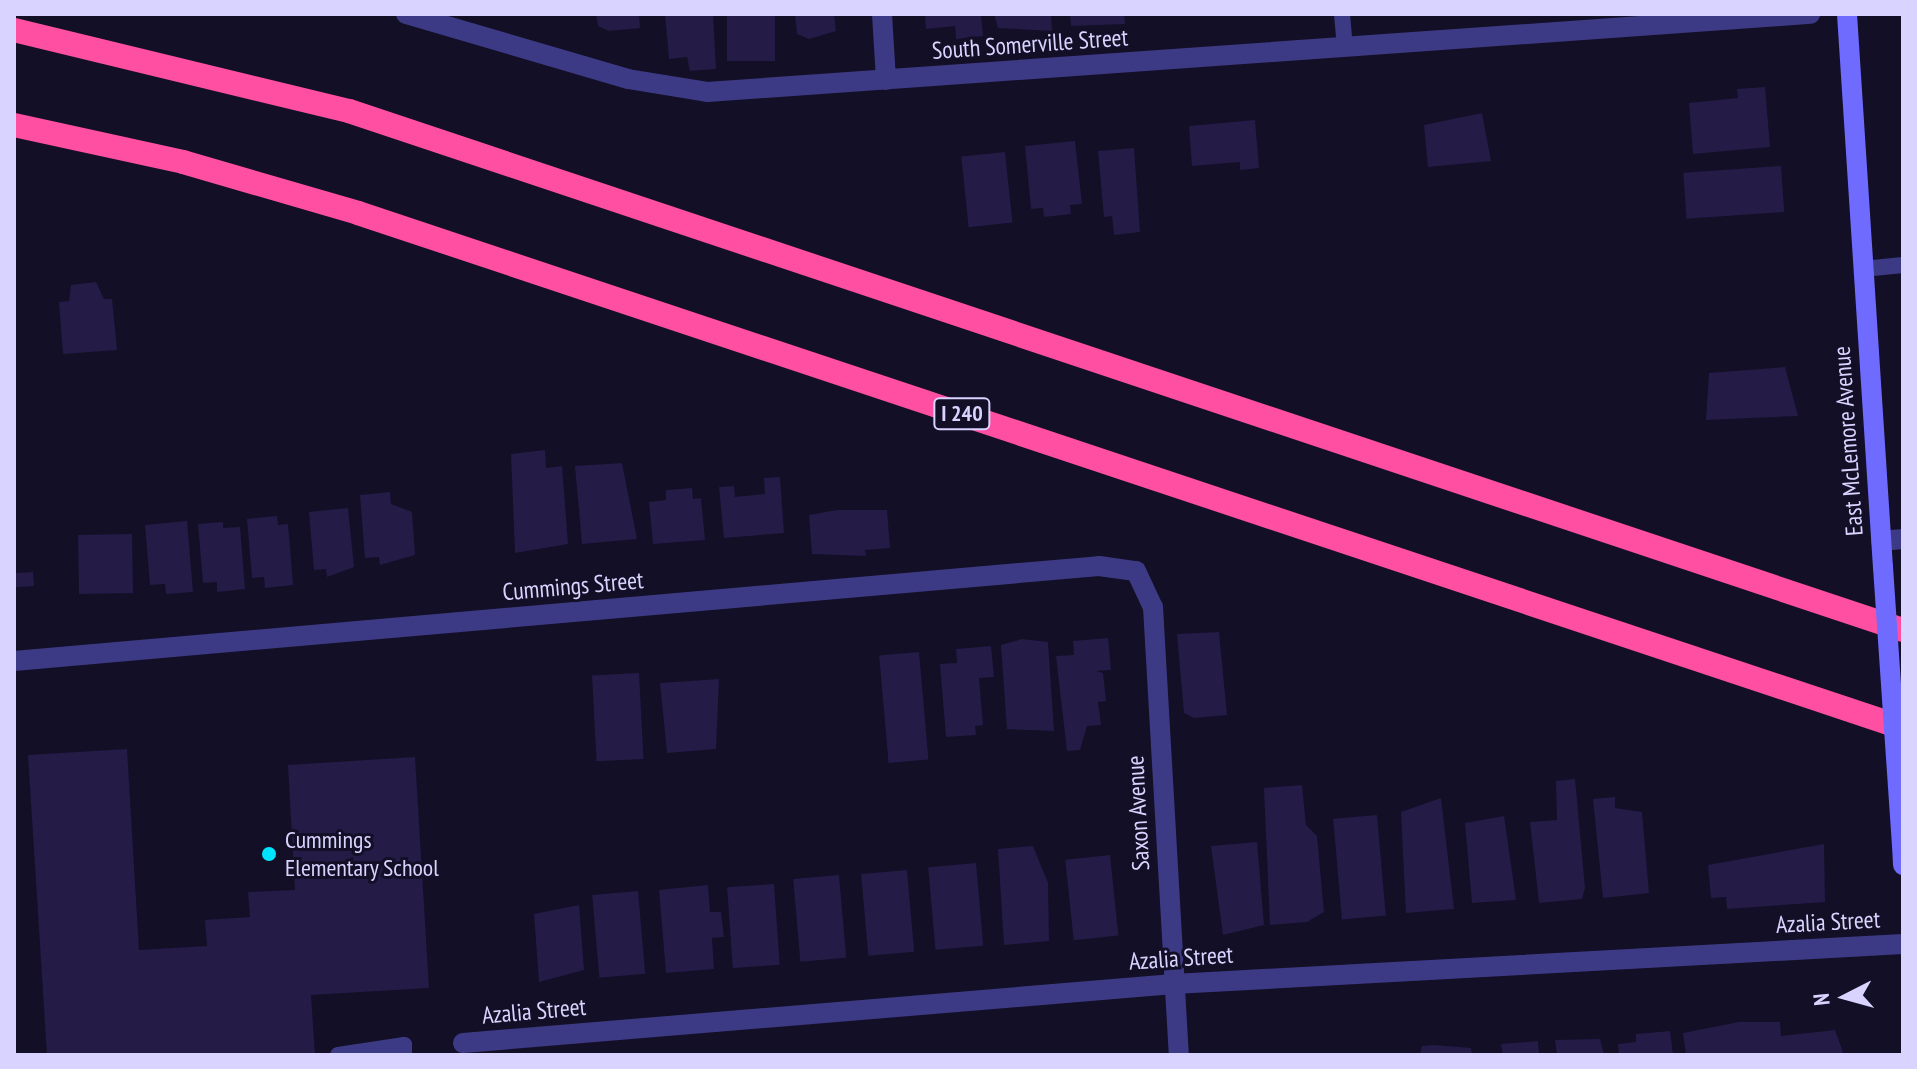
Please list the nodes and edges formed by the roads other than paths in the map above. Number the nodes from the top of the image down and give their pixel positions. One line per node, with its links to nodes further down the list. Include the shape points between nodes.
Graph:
1 (406, 14): 8 (street, South Somerville Street, via 628,79 707,92)
2 (882, 14): 8 (street)
3 (1342, 14): 7 (lane)
4 (1810, 14): 7 (street, South Somerville Street)
5 (1847, 14): 11 (main road, East McLemore Avenue)
6 (14, 30): 15 (highway, via 349,111)
7 (1345, 47): 8 (street, South Somerville Street)
8 (886, 80)
9 (14, 125): 17 (highway, I 240, via 344,208)
10 (1903, 265): 11 (lane)
11 (1863, 269): 13 (main road, East McLemore Avenue)
12 (1903, 539): 13 (street)
13 (1881, 541): 18 (main road, East McLemore Avenue, bridge)
14 (1136, 571): 16 (street, Cummings Street, via 1099,566); 20 (street, Saxon Avenue, via 1153,607)
15 (1903, 630)
16 (14, 661)
17 (1903, 728)
18 (1902, 855)
19 (1903, 944): 20 (street, Azalia Street)
20 (1174, 984): 21 (street, Azalia Street); 24 (street, Saxon Avenue)
21 (463, 1043)
22 (338, 1055): 23 (lane, via 404,1045)
23 (404, 1055)
24 (1179, 1055)

